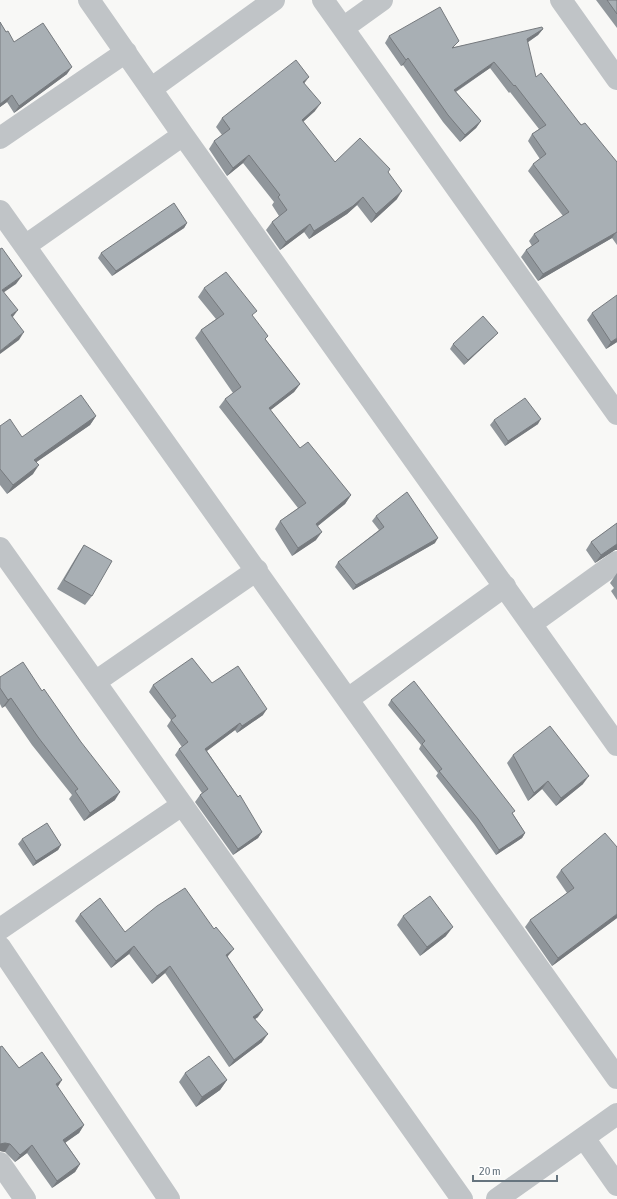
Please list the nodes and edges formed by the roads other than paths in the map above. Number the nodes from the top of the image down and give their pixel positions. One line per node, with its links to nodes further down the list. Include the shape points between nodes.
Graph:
1 (89, 0): 7 (street)
2 (274, 0): 9 (street)
3 (323, 0): 6 (street)
4 (382, 0): 6 (street)
5 (561, 0): 8 (street)
6 (343, 28): 14 (street)
7 (126, 52): 9 (street); 11 (street)
8 (617, 79)
9 (152, 88): 10 (street)
10 (183, 135): 13 (street); 18 (street)
11 (0, 138)
12 (0, 211): 13 (street)
13 (25, 246): 17 (street)
14 (617, 414)
15 (0, 548): 20 (street)
16 (617, 562): 19 (street)
17 (256, 570): 20 (street); 21 (street)
18 (505, 586): 19 (street); 21 (street)
19 (531, 624): 22 (street)
20 (95, 682): 23 (street)
21 (348, 699): 26 (street)
22 (617, 745)
23 (182, 805): 24 (street); 33 (street)
24 (0, 929)
25 (0, 947): 32 (street)
26 (617, 1078)
27 (617, 1114): 28 (street)
28 (584, 1138): 30 (street); 34 (street)
29 (0, 1163): 31 (street)
30 (617, 1185)
31 (25, 1199)
32 (169, 1199)
33 (462, 1199)
34 (497, 1199)

